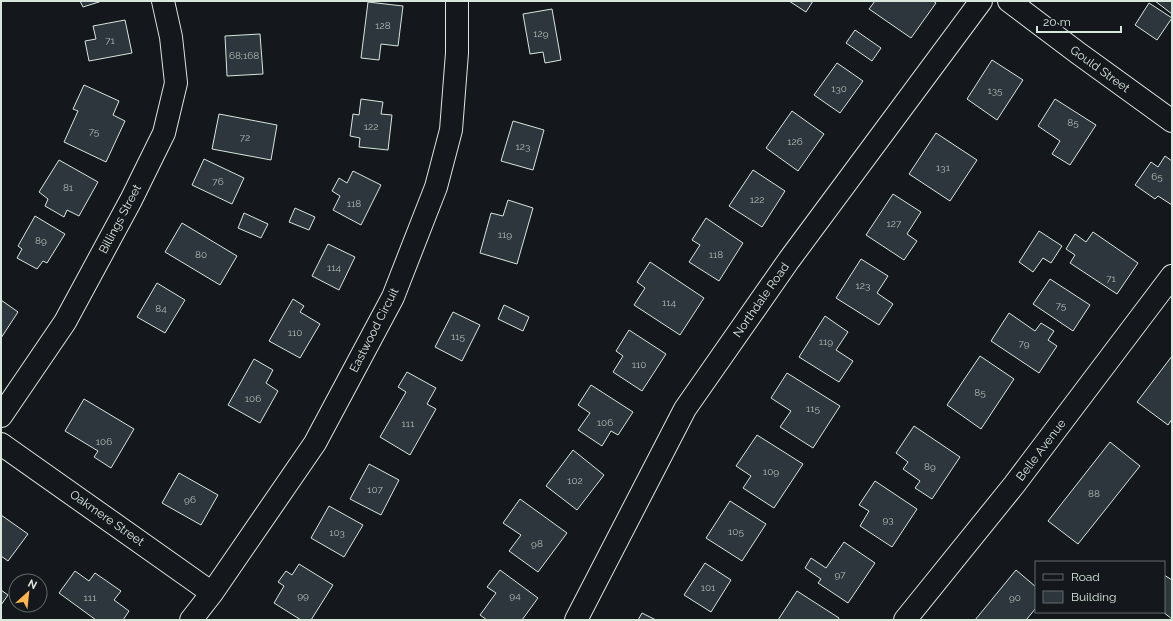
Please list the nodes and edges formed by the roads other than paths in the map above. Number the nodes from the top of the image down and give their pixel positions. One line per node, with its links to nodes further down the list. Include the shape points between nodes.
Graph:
1 (163, 1): 7 (street, Billings Street, via 171,37 176,83 164,133 65,322)
2 (457, 1): 9 (street, Eastwood Circuit, via 457,53 451,130 436,187 393,297 315,443)
3 (981, 1): 11 (street, Northdale Road, via 789,260 685,409)
4 (1009, 1): 5 (street, Gould Street)
5 (1172, 121)
6 (1172, 276): 12 (street, Belle Avenue, via 1014,485)
7 (1, 416)
8 (1, 444): 9 (street, Oakmere Street)
9 (212, 593): 10 (street, Eastwood Circuit)
10 (191, 620)
11 (576, 620)
12 (905, 620)

